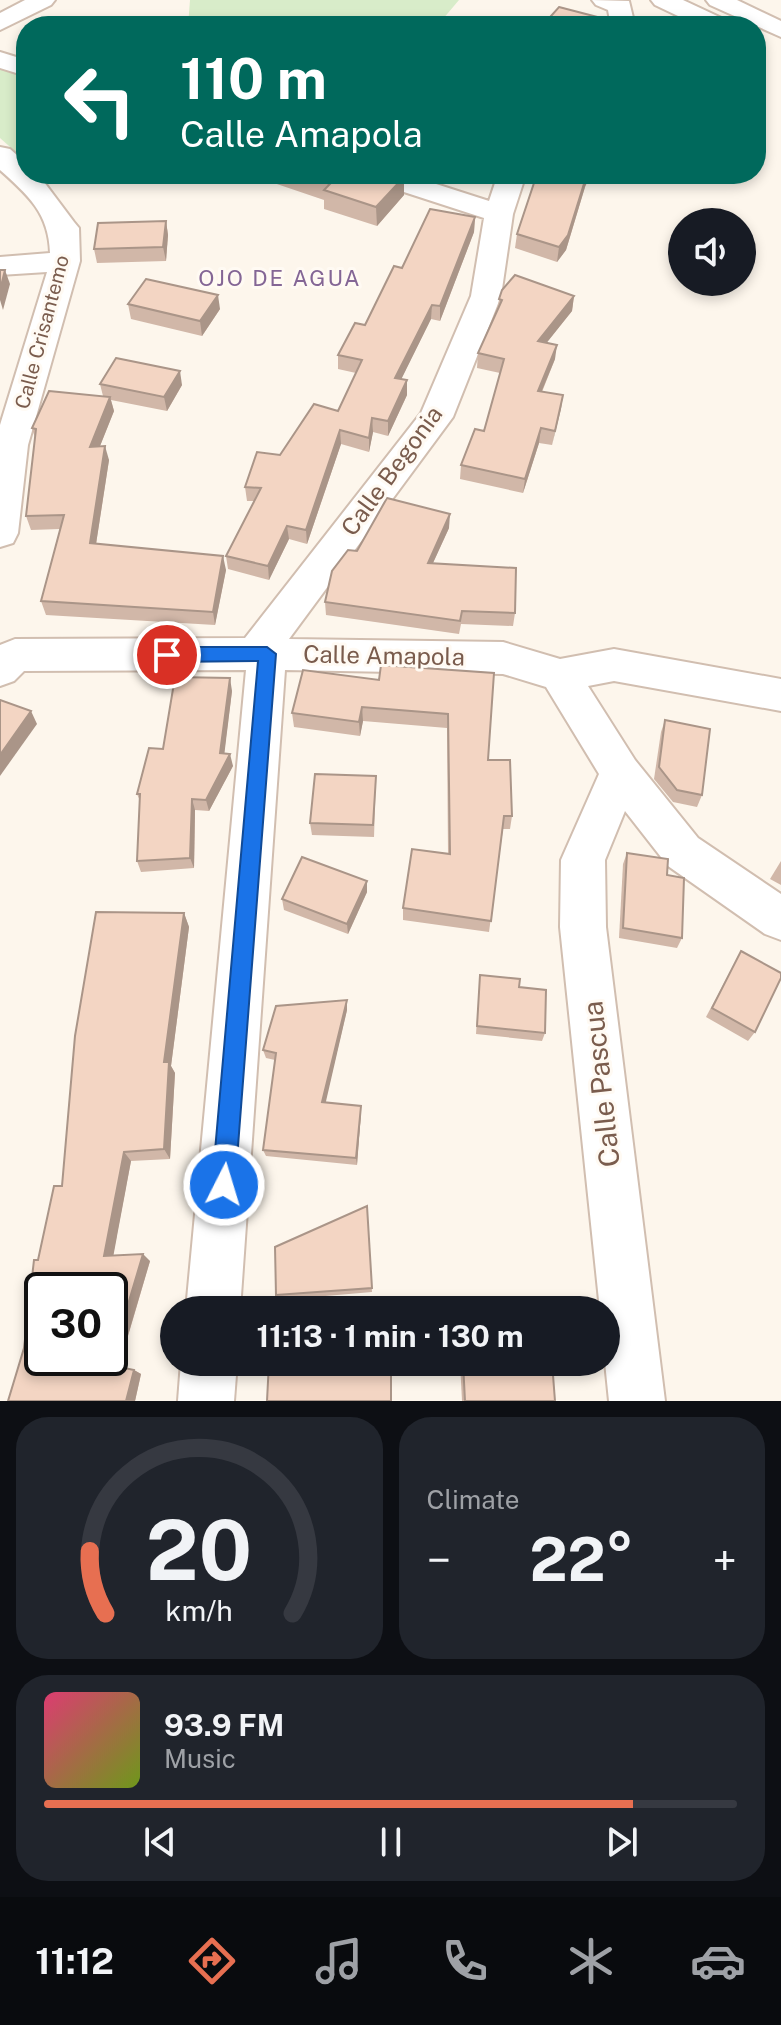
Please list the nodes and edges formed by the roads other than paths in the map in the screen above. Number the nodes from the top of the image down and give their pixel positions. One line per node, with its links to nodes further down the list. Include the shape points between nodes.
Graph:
1 (43, 0): 8 (street)
2 (604, 0): 5 (street, via 620,6)
3 (663, 0): 6 (street)
4 (718, 0): 7 (street)
5 (622, 16)
6 (697, 16)
7 (748, 16)
8 (0, 23)
9 (766, 29): 10 (street)
10 (781, 55)
11 (0, 155): 12 (street, Calle Crisantemo)
12 (16, 169)
13 (33, 184): 17 (street, Calle Crisantemo, via 64,228)
14 (408, 184): 16 (street)
15 (509, 184): 16 (street, Calle Begonia)
16 (499, 214): 20 (street, Calle Begonia, via 486,296 436,417)
17 (65, 261): 18 (street); 19 (street, Calle Crisantemo, via 11,445)
18 (0, 266)
19 (0, 533)
20 (261, 654): 21 (street, Calle Amapola); 22 (street, Calle Amapola, via 503,658); 26 (street)
21 (5, 660)
22 (560, 675): 23 (street, via 614,665); 24 (street)
23 (781, 695)
24 (620, 773): 25 (street, via 683,852); 29 (street, Calle Pascua, via 583,860 583,927)
25 (781, 919)
26 (214, 1296)
27 (208, 1376): 28 (street)
28 (206, 1401)
29 (637, 1401)

